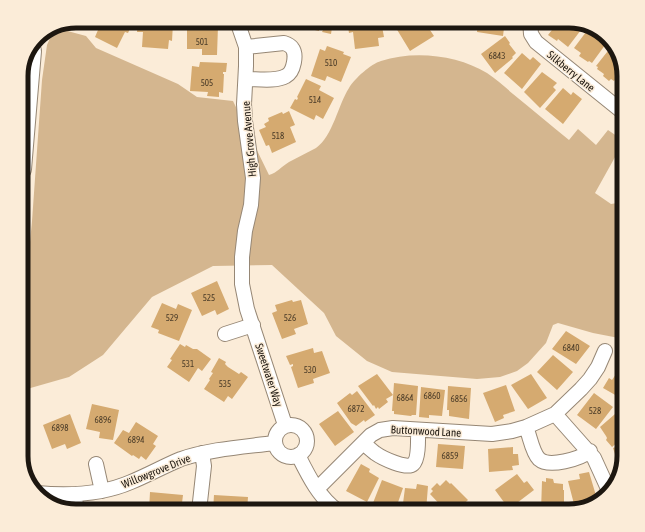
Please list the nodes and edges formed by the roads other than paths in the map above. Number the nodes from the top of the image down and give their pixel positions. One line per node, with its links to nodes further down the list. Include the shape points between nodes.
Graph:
1 (239, 28): 3 (street, High Grove Avenue)
2 (531, 28): 7 (street, Silkberry Lane, via 536,42)
3 (246, 47): 5 (street, High Grove Avenue); 5 (street, via 288,44 292,47 294,61 292,71 285,77)
4 (30, 63): 6 (main road)
5 (246, 79): 8 (street, High Grove Avenue, via 245,121 252,165 253,192)
6 (28, 86)
7 (617, 107)
8 (242, 257): 9 (street, Sweetwater Way, via 242,284)
9 (253, 325): 10 (street); 13 (street, Sweetwater Way)
10 (224, 334)
11 (605, 351): 12 (street, Buttonwood Lane, via 590,379)
12 (555, 414): 14 (street, Buttonwood Lane); 18 (street)
13 (285, 425): 16 (street, via 277,432); 20 (street, via 296,425 306,435 307,446)
14 (526, 427): 15 (street, Buttonwood Lane, via 492,434); 18 (street, via 537,456 542,461 556,463 580,457)
15 (418, 430): 17 (street, Buttonwood Lane, via 385,428 375,432); 17 (street, via 416,458 411,466 396,463 376,454)
16 (274, 443): 19 (street, Willowgrove Drive); 20 (street, via 276,449 284,456)
17 (363, 443): 23 (street, Buttonwood Lane)
18 (590, 451): 22 (street)
19 (202, 453): 24 (street, Willowgrove Drive, via 129,483); 28 (street, via 204,466)
20 (298, 455): 23 (street)
21 (96, 464): 24 (street)
22 (607, 486)
23 (317, 489): 29 (street)
24 (102, 491): 26 (street, Willowgrove Drive)
25 (46, 493): 26 (street, Willowgrove Drive)
26 (76, 494): 27 (street)
27 (75, 504)
28 (200, 504)
29 (329, 504)

